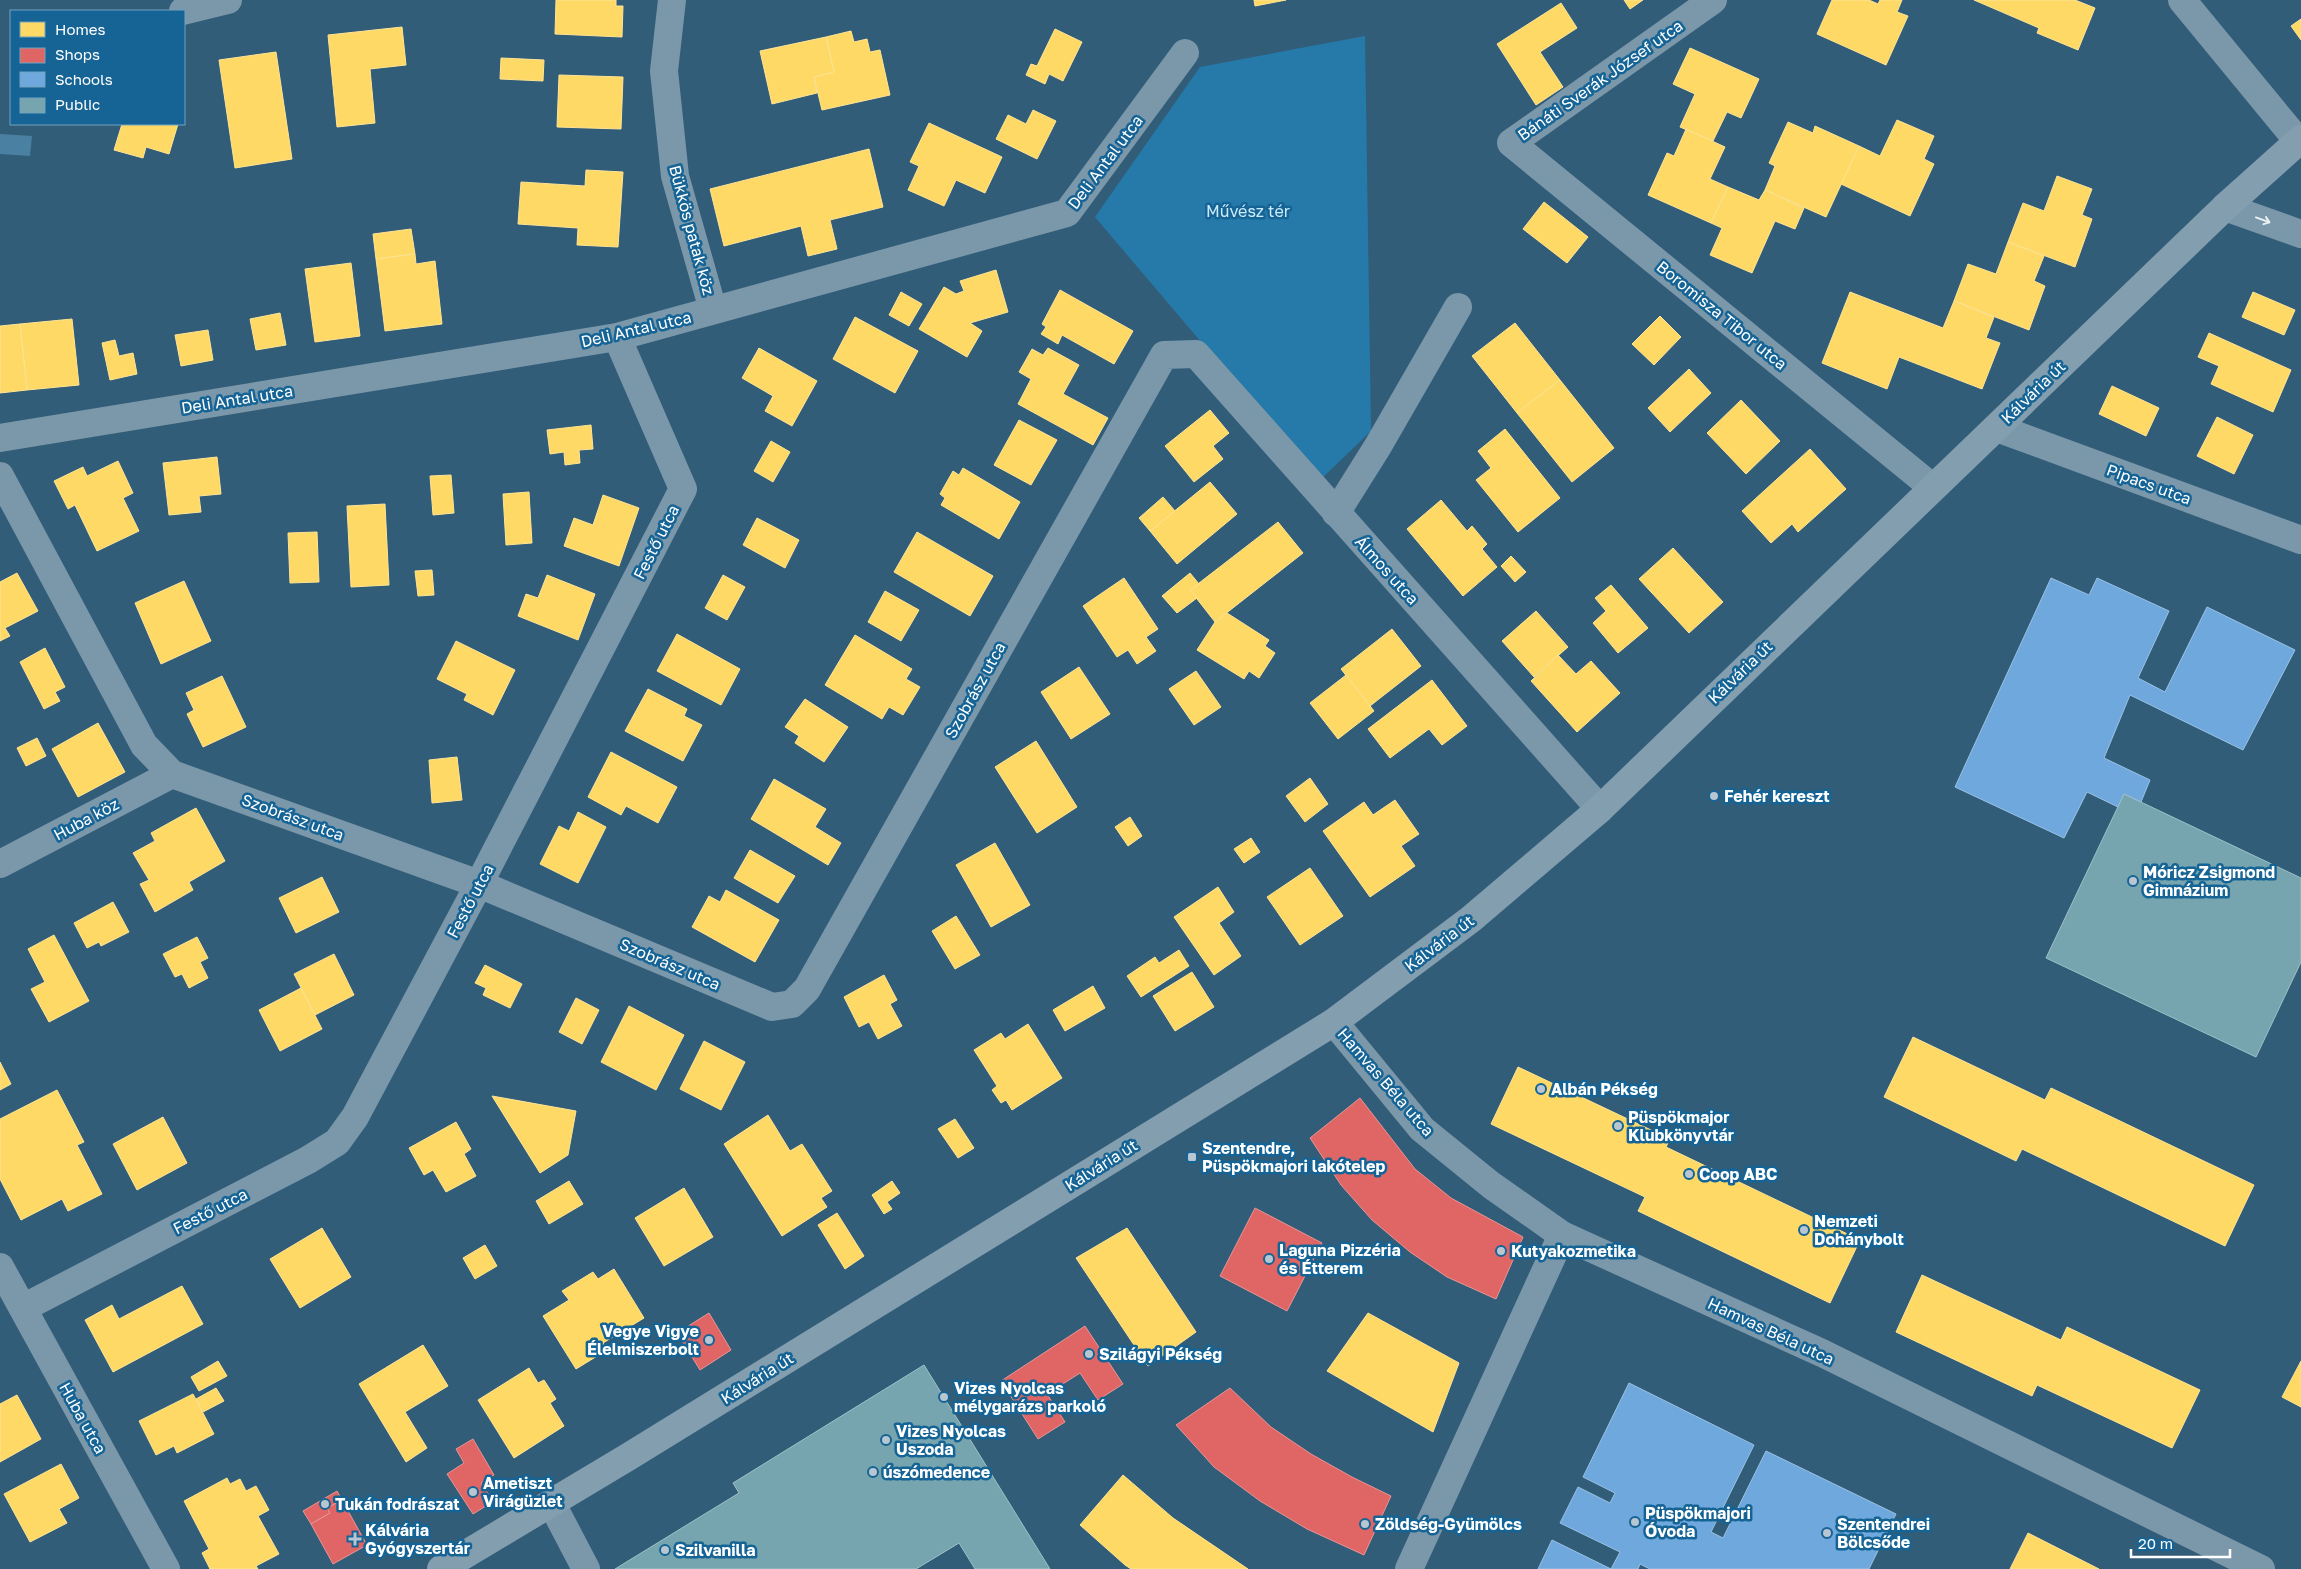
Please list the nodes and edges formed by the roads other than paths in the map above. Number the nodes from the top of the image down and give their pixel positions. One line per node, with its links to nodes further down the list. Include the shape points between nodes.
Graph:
1 (228, 0): 5 (street)
2 (672, 0): 12 (street, Bükkös patak köz, via 664,71 675,176)
3 (1713, 0): 8 (street, Bánáti Sverák József utca)
4 (2182, 0): 7 (street)
5 (185, 11)
6 (1185, 53): 12 (street, Deli Antal utca, via 1066,214)
7 (2299, 140): 9 (street, Kálvária út)
8 (1511, 143): 18 (street, Boromisza Tibor utca)
9 (2225, 206): 10 (street, one-way to 10); 15 (street, Kálvária út)
10 (2301, 234)
11 (1458, 307): 19 (street)
12 (713, 310): 13 (street, Deli Antal utca)
13 (617, 337): 16 (street, Deli Antal utca); 24 (street, Festő utca, via 683,490)
14 (1164, 355): 19 (street, Álmos utca, via 1196,354); 24 (street, Szobrász utca, via 808,989 792,1004 772,1007)
15 (1997, 428): 18 (street, Kálvária út); 20 (street, Pipacs utca)
16 (0, 438)
17 (0, 476): 21 (street, Szobrász utca, via 144,745)
18 (1932, 487): 22 (street, Kálvária út)
19 (1336, 513): 22 (street, Álmos utca)
20 (2301, 540)
21 (172, 774): 23 (street, Huba köz); 24 (street, Szobrász utca)
22 (1600, 809): 25 (street, Kálvária út, via 1471,920)
23 (0, 864)
24 (479, 884): 28 (street, Festő utca, via 355,1117 337,1142)
25 (1334, 1022): 26 (street, Hamvas Béla utca, via 1422,1129 1491,1185); 29 (street, Kálvária út)
26 (1562, 1236): 33 (street); 34 (street, Hamvas Béla utca, via 1822,1354)
27 (0, 1266): 28 (street, Huba utca)
28 (23, 1308): 30 (street, Huba utca)
29 (552, 1504): 31 (street, Kálvária út); 32 (street)
30 (166, 1569)
31 (441, 1569)
32 (586, 1569)
33 (1409, 1569)
34 (2261, 1569)

